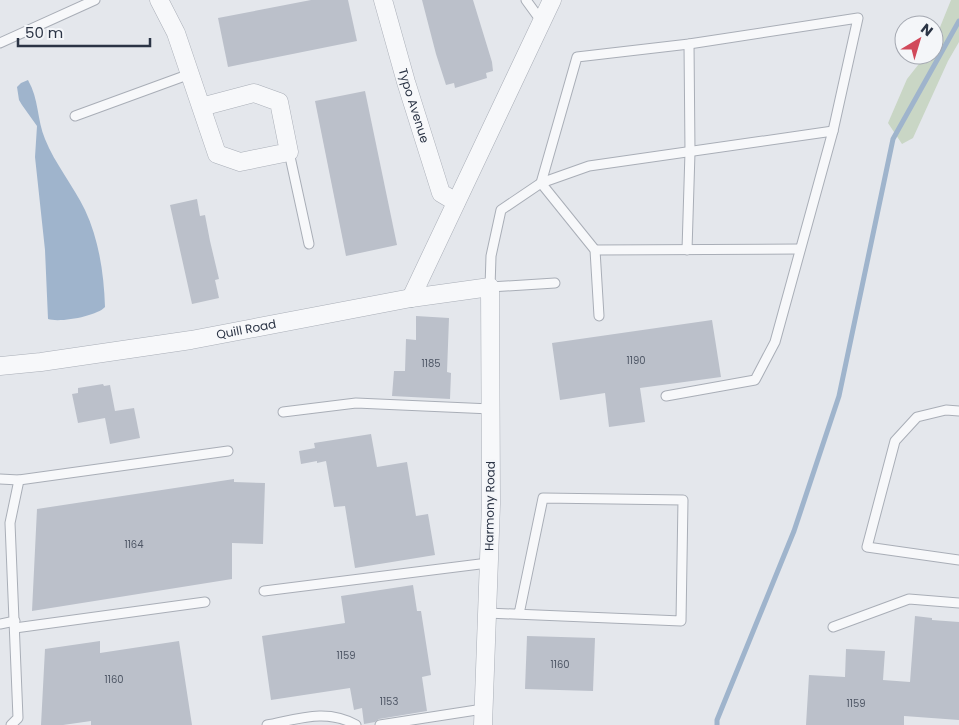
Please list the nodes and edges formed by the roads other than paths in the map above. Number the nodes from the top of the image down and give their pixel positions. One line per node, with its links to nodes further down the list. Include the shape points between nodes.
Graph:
1 (95, 0): 7 (lane)
2 (159, 0): 9 (street, via 176,33)
3 (383, 0): 16 (street, Typo Avenue, via 441,193)
4 (526, 0): 6 (lane)
5 (552, 0): 6 (street)
6 (542, 22): 16 (street)
7 (0, 43)
8 (689, 44): 12 (lane, via 858,18); 14 (lane); 15 (lane, via 577,57)
9 (190, 74): 10 (street); 11 (lane)
10 (201, 107): 13 (street, via 217,154 240,162); 13 (street, via 254,93 279,102)
11 (74, 116)
12 (833, 131): 14 (lane); 18 (lane)
13 (289, 152): 17 (lane)
14 (690, 152): 15 (lane, via 589,166); 20 (lane)
15 (542, 183): 19 (lane); 22 (lane, via 501,210 491,256)
16 (456, 202): 23 (street)
17 (309, 244)
18 (800, 249): 20 (lane); 26 (lane, via 775,342 755,380)
19 (595, 250): 20 (lane); 24 (lane)
20 (687, 250)
21 (555, 283): 22 (lane)
22 (490, 287): 23 (street, Quill Road); 27 (street, Harmony Road)
23 (411, 298): 25 (street, Quill Road, via 191,340)
24 (599, 316)
25 (0, 366)
26 (666, 396)
27 (491, 409): 29 (lane, via 356,403); 36 (street, Harmony Road)
28 (959, 411): 35 (lane, via 946,410 917,417 895,441 867,547)
29 (282, 412)
30 (228, 451): 32 (lane)
31 (0, 479): 32 (lane)
32 (19, 480): 34 (lane)
33 (0, 523): 34 (lane)
34 (10, 523): 43 (lane)
35 (959, 560)
36 (488, 563): 37 (lane); 40 (street, Harmony Road)
37 (264, 591)
38 (205, 602): 43 (lane)
39 (959, 603): 44 (lane, via 909,599)
40 (487, 613): 41 (lane); 45 (street, Harmony Road)
41 (518, 614): 41 (lane, via 681,621 683,500 543,498)
42 (0, 624): 43 (lane)
43 (15, 625): 46 (lane, via 18,718)
44 (833, 627)
45 (483, 717): 49 (lane)
46 (11, 725)
47 (267, 725): 48 (lane, via 322,715 344,718)
48 (356, 725)
49 (380, 725)

